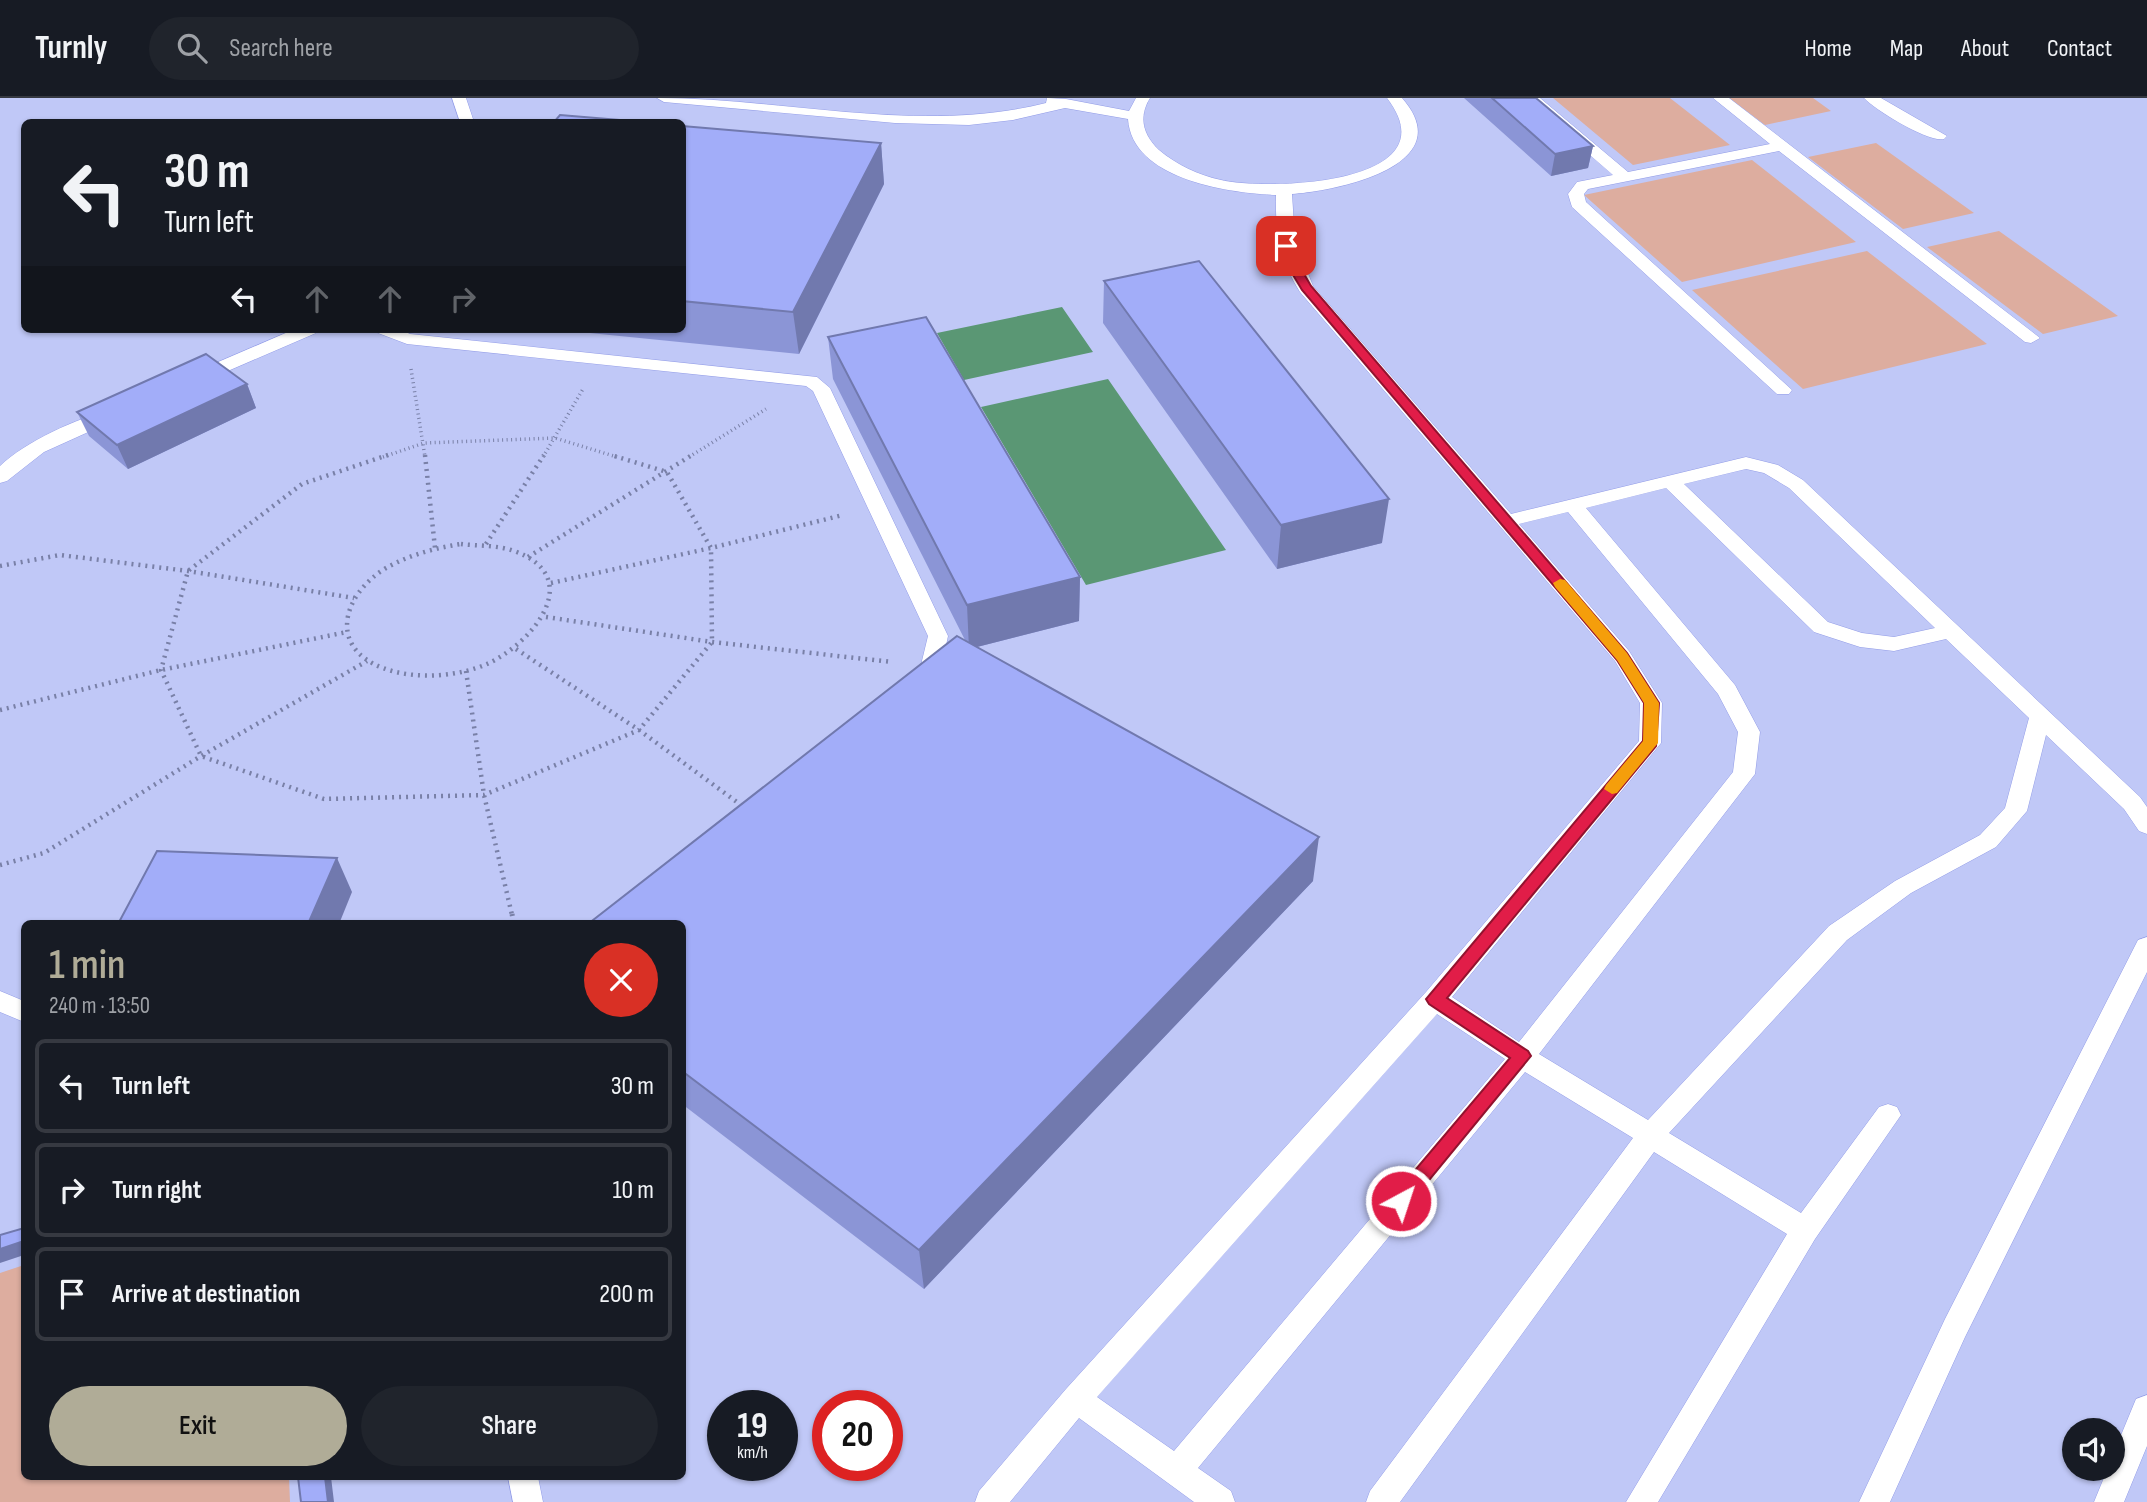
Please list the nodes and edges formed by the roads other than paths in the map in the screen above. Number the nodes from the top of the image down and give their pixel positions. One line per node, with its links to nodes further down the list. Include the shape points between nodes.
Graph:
1 (459, 98): 11 (lane)
2 (664, 98): 9 (lane, via 895,119 969,121)
3 (1023, 98): 9 (lane)
4 (1143, 98): 10 (lane)
5 (1394, 98): 15 (lane, via 1410,126 1403,150 1392,161 1335,185)
6 (1531, 98): 14 (lane)
7 (1720, 98): 13 (lane)
8 (1871, 98): 12 (lane)
9 (1066, 103): 10 (lane)
10 (1135, 116): 15 (lane, via 1136,128 1152,152 1184,172 1231,186)
11 (466, 119)
12 (1939, 136)
13 (1783, 146): 14 (lane); 18 (lane)
14 (1624, 176): 20 (lane, via 1583,185 1576,194 1578,204)
15 (1284, 190): 25 (lane, via 1283,232 1290,260 1306,288)
16 (301, 333): 19 (lane)
17 (392, 333): 27 (lane, via 407,340 811,381 821,388 938,636 931,666)
18 (2031, 338)
19 (174, 388)
20 (1783, 390)
21 (124, 409): 22 (lane, via 38,448 13,462)
22 (0, 477)
23 (1670, 481): 24 (lane); 26 (lane, via 1821,627 1860,640 1894,644); 26 (lane, via 1746,463 1771,469 1796,484)
24 (1573, 505): 25 (lane); 34 (lane, via 1727,690 1749,732 1744,774)
25 (1506, 521): 31 (lane, via 1622,656 1651,703 1650,743)
26 (1950, 631): 28 (lane)
27 (912, 694)
28 (2040, 716): 29 (lane, via 2132,803); 36 (lane, via 2016,811 1988,841 1903,887 1838,933)
29 (2147, 825)
30 (2147, 947): 47 (lane, via 1955,1328)
31 (1435, 999): 34 (lane); 38 (lane)
32 (0, 1001): 33 (lane)
33 (21, 1011)
34 (1522, 1056): 36 (lane); 40 (lane)
35 (1888, 1115): 37 (lane)
36 (1650, 1136): 37 (lane); 45 (lane)
37 (1805, 1230): 46 (lane)
38 (1076, 1399): 40 (lane); 43 (lane)
39 (2147, 1409): 48 (lane)
40 (1176, 1471): 44 (lane)
41 (524, 1480): 42 (lane)
42 (528, 1502)
43 (990, 1502)
44 (1220, 1502)
45 (1381, 1502)
46 (1641, 1502)
47 (1874, 1502)
48 (2109, 1502)

